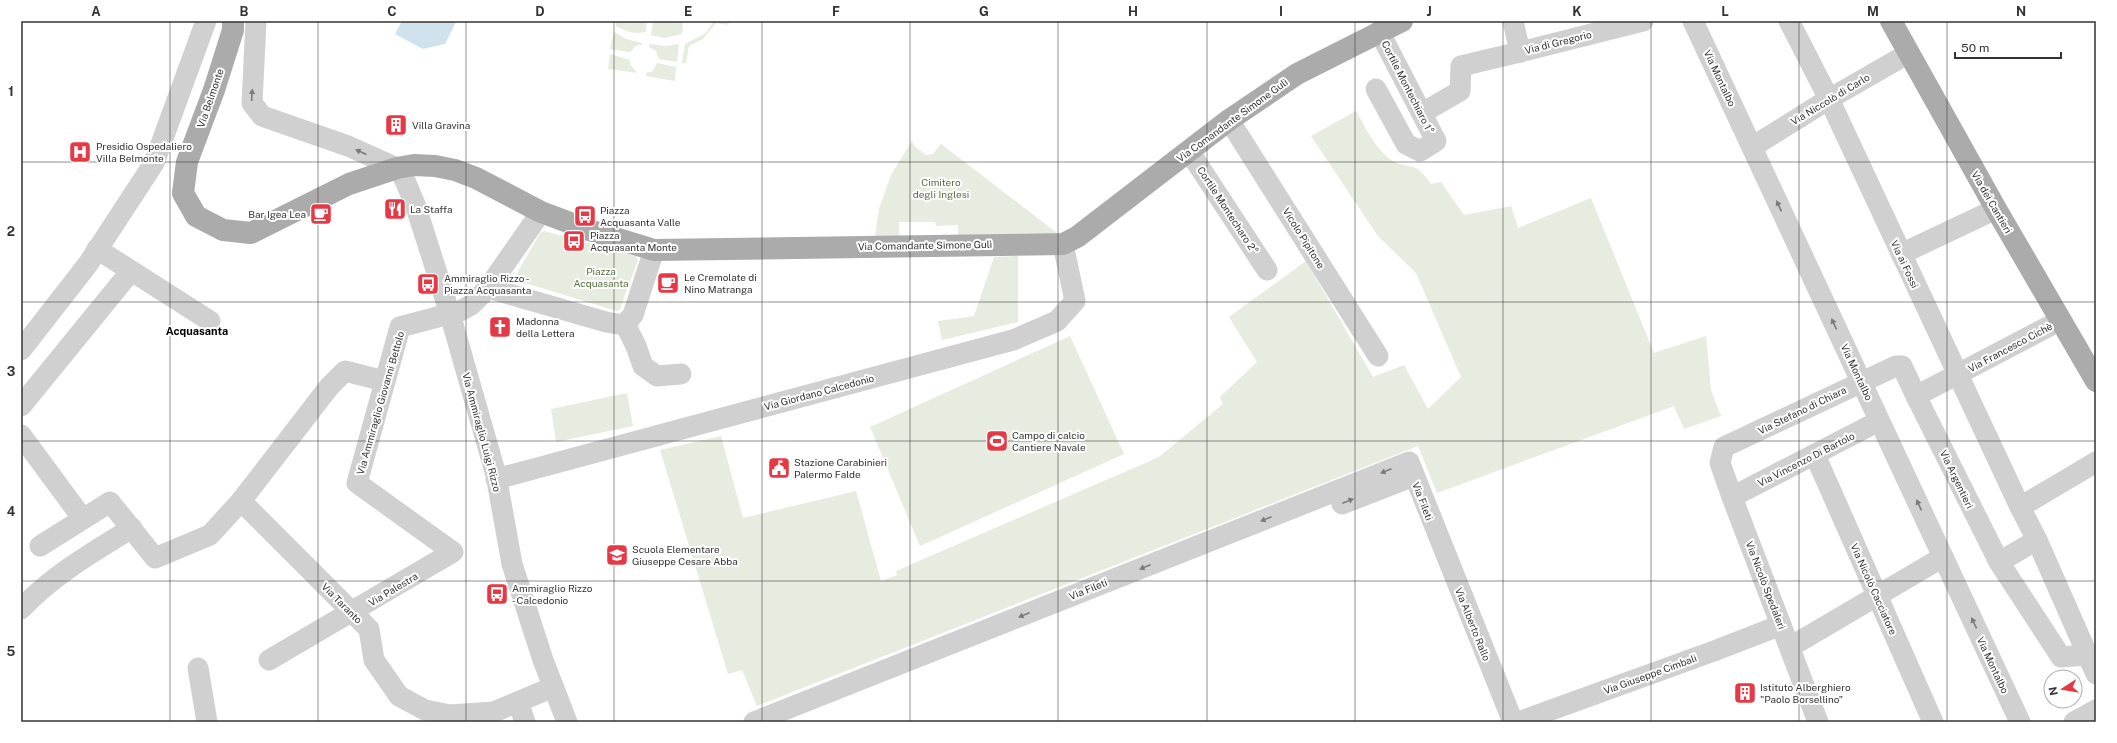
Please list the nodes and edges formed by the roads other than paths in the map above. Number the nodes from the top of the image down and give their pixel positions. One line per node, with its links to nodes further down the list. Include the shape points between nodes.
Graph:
1 (206, 21): 23 (street, via 154,163)
2 (233, 21): 19 (main road, Via Belmonte, via 233,30 214,90 187,162 184,193 196,216 223,230 251,233 349,184)
3 (256, 21): 19 (street, one-way to 3, via 348,146 262,116 252,103)
4 (1402, 21): 10 (main road, Via Comandante Simone Gulì)
5 (1514, 21): 11 (street, Via di Gregorio)
6 (1643, 21): 11 (street, Via di Gregorio)
7 (1693, 21): 17 (street, Via Montalbo)
8 (1789, 21): 14 (street, Via ai Fossi)
9 (1891, 21): 12 (main road, Via dei Cantieri)
10 (1379, 31): 15 (street, Cortile Montechiaro 1°); 16 (main road, Via Comandante Simone Gulì, via 1296,74)
11 (1520, 52): 15 (street, Via di Gregorio, via 1461,66 1460,91)
12 (1909, 53): 14 (street, Via Niccolò di Carlo); 20 (main road, Via dei Cantieri)
13 (1376, 89): 15 (street, Cortile Montechiaro 1°, via 1406,144 1420,150 1436,141)
14 (1829, 99): 17 (street, Via Niccolò di Carlo); 25 (street, Via ai Fossi)
15 (1422, 113)
16 (1229, 120): 18 (main road, Via Comandante Simone Gulì); 34 (street, Vicolo Pipitone)
17 (1752, 147): 39 (street, Via Montalbo, one-way to 17)
18 (1189, 150): 22 (main road, Via Comandante Simone Gulì, via 1077,237); 26 (street, Cortile Montecharo 2°)
19 (397, 168): 21 (main road, Via Comandante Simone Gulì, via 414,165 455,170); 29 (street, Via Ammiraglio Luigi Rizzo, via 416,206)
20 (1996, 209): 25 (street); 30 (main road, Via dei Cantieri)
21 (541, 212): 24 (main road, Via Comandante Simone Gulì); 28 (street)
22 (1063, 244): 24 (main road, Via Comandante Simone Gulì); 49 (street, Via Giordano Calcedonio, via 1075,301 1057,321 1013,340)
23 (97, 250): 27 (street); 33 (street)
24 (654, 250): 32 (street, via 633,315)
25 (1900, 254): 37 (street, Via ai Fossi)
26 (1267, 270)
27 (131, 271): 31 (street); 42 (street)
28 (488, 288): 29 (street, via 471,305); 32 (street, via 606,322)
29 (450, 314): 38 (street, Via Ammiraglio Giovanni Bettolo, via 400,328); 49 (street, Via Ammiraglio Luigi Rizzo)
30 (2061, 320): 37 (street, Via Francesco Cichè); 40 (main road, Via dei Cantieri)
31 (210, 321)
32 (625, 324): 36 (street, via 643,366 657,376)
33 (21, 350)
34 (1378, 356)
35 (1902, 366): 39 (street, Via Stefano di Chiara, via 1896,366); 41 (street, Via Argentieri)
36 (681, 374)
37 (1958, 374): 41 (street, Via Francesco Cichè); 52 (street, Via ai Fossi)
38 (384, 381): 51 (street, via 345,371 329,387); 58 (street, Via Ammiraglio Giovanni Bettolo, via 358,483)
39 (1861, 381): 43 (street, Via Montalbo); 45 (street, Via Stefano di Chiara)
40 (2096, 381)
41 (1916, 396): 60 (street, Via Argentieri)
42 (21, 406)
43 (1880, 421): 46 (street, Via Vincenzo Di Bartolo); 59 (street, Via Montalbo, one-way to 43)
44 (21, 435): 53 (street)
45 (1724, 447): 50 (street, Via Nicolò Spedaleri, via 1720,463)
46 (1814, 455): 50 (street, Via Vincenzo Di Bartolo); 61 (street, Via Nicolò Cacciatore)
47 (2096, 462): 52 (street)
48 (1414, 476): 54 (street, Via Fileti); 79 (street, Via Fileti, one-way to 79, via 1409,462); 80 (street, Via Fileti, one-way to 48)
49 (496, 479): 70 (street, Via Ammiraglio Luigi Rizzo, via 512,564)
50 (1732, 497): 64 (street, Via Nicolò Spedaleri)
51 (241, 501): 55 (street, via 210,535 155,558); 63 (street, Via Taranto)
52 (2020, 507): 56 (street, Via ai Fossi)
53 (83, 519): 55 (street, via 110,502); 57 (street)
54 (1433, 526): 81 (street, Via Alberto Rallo)
55 (132, 528): 62 (street, via 79,561 35,594)
56 (2037, 540): 60 (street); 66 (street, Via ai Fossi)
57 (40, 546)
58 (453, 552): 63 (street, Via Palestra)
59 (1943, 557): 61 (street); 85 (street, Via Montalbo, one-way to 59)
60 (1999, 562): 66 (street, Via Argentieri, via 2061,657)
61 (1876, 595): 65 (street); 84 (street, Via Nicolò Cacciatore)
62 (21, 609)
63 (352, 613): 67 (street, Via Palestra); 73 (street, Via Taranto, via 369,629 374,660 399,696 425,710)
64 (1781, 625): 65 (street, Via Nicolò Spedaleri); 82 (street, Via Giuseppe Cimbali)
65 (1790, 647): 83 (street, Via Nicolò Spedaleri)
66 (2087, 655): 69 (street, Via ai Fossi)
67 (269, 660)
68 (198, 668): 75 (street)
69 (2096, 674)
70 (554, 687): 71 (street); 78 (street, Via Ammiraglio Luigi Rizzo)
71 (518, 702): 74 (street); 77 (street)
72 (2096, 710): 86 (street)
73 (450, 715): 74 (street); 76 (street)
74 (496, 717)
75 (207, 722)
76 (422, 722)
77 (525, 722)
78 (567, 722)
79 (754, 722)
80 (792, 722)
81 (1513, 722)
82 (1518, 722)
83 (1818, 722)
84 (1933, 722)
85 (2020, 722)
86 (2074, 722)

